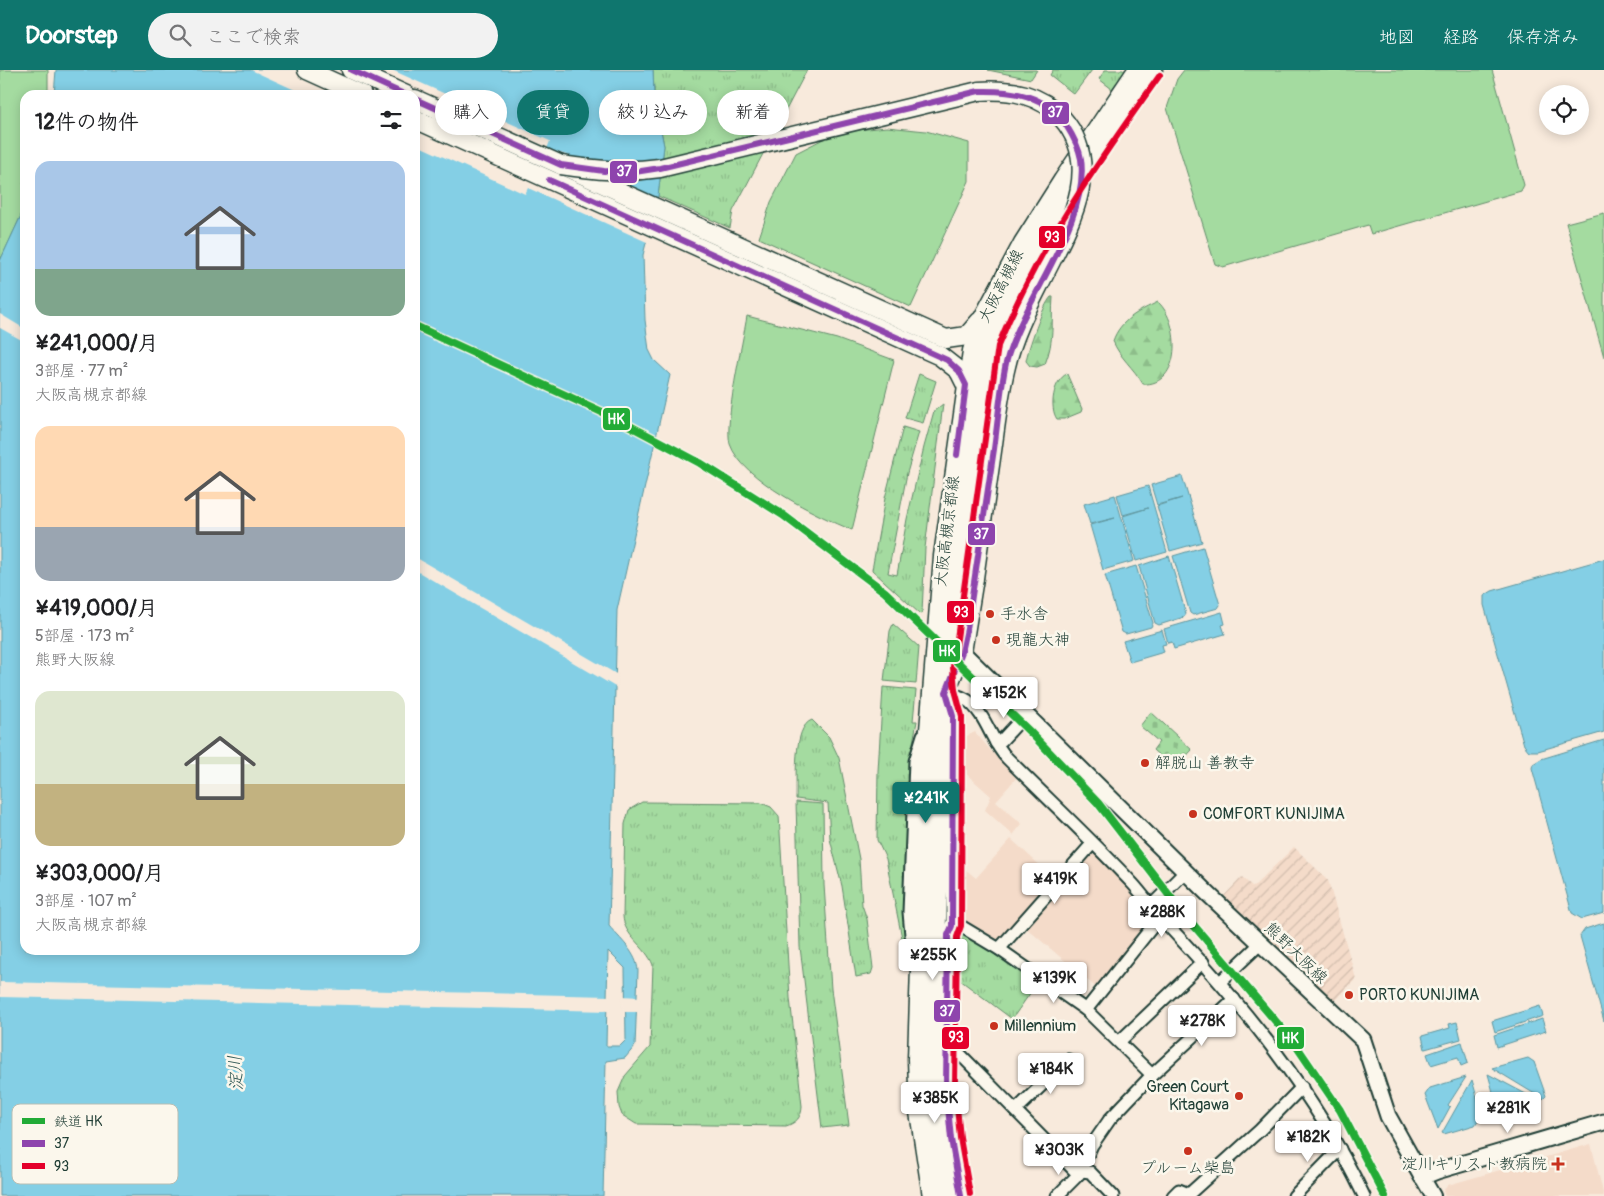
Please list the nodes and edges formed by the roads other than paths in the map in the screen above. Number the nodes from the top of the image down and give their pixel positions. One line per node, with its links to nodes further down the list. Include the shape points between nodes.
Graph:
1 (307, 70): 5 (main road)
2 (351, 70): 6 (main road)
3 (1137, 70): 10 (main road, 大阪高槻線, via 1043,211)
4 (1153, 70): 11 (main road, 大阪高槻線, via 1050,223 1014,284)
5 (351, 90)
6 (395, 90)
7 (420, 101): 9 (main road, 大阪高槻京都線)
8 (420, 121): 13 (main road)
9 (560, 165): 10 (main road, 大阪高槻京都線, via 946,339 967,336); 15 (main road, 大阪高槻京都線, bridge, via 635,172 660,168 980,91 1020,93 1037,99 1060,117 1072,132 1078,148 1082,171 1080,193 1069,226 1018,328 1006,365)
10 (984, 316): 12 (main road, 大阪高槻線)
11 (989, 344): 12 (main road); 16 (main road, 大阪高槻京都線, via 944,667)
12 (972, 351): 13 (main road); 14 (main road, 大阪高槻線)
13 (940, 356): 14 (main road, via 959,371)
14 (966, 385): 17 (main road, 大阪高槻京都線, via 943,556)
15 (962, 652): 16 (main road, 大阪高槻京都線); 18 (main road, 熊野大阪線)
16 (946, 692): 19 (street, via 966,699 984,719); 24 (street, via 953,716); 43 (main road, 大阪高槻京都線, via 931,1066 937,1134)
17 (930, 712): 25 (street, via 915,761 909,912); 42 (main road, 大阪高槻京都線, via 916,1059)
18 (1027, 713): 19 (street); 21 (main road, 熊野大阪線)
19 (996, 743): 20 (street, via 998,749)
20 (1092, 844): 22 (street); 27 (street)
21 (1186, 871): 22 (street); 26 (main road, 熊野大阪線)
22 (1151, 906): 23 (street)
23 (1160, 917): 28 (street); 31 (street)
24 (952, 926): 27 (street, via 959,926); 33 (street, via 948,935)
25 (911, 935)
26 (1260, 943): 29 (street); 41 (main road, 熊野大阪線, via 1363,1040 1388,1116)
27 (999, 949): 31 (street)
28 (1203, 962): 29 (street); 32 (street)
29 (1220, 982): 30 (street)
30 (1234, 999): 35 (street); 36 (street)
31 (1086, 1010): 32 (street)
32 (1119, 1042): 35 (street)
33 (945, 1048): 37 (street, via 956,1050); 44 (street, via 948,1113)
34 (1068, 1060): 37 (street)
35 (1152, 1075): 40 (street, via 1110,1119 1092,1145)
36 (1302, 1087): 39 (street); 47 (street, via 1189,1194 1179,1190)
37 (1016, 1110): 40 (street, via 1074,1170)
38 (1604, 1122): 41 (main road)
39 (1340, 1149): 48 (street); 49 (street)
40 (1081, 1170): 45 (street); 46 (street, via 1090,1172)
41 (1422, 1177): 50 (street)
42 (932, 1196)
43 (948, 1196)
44 (961, 1196)
45 (1057, 1196)
46 (1114, 1196)
47 (1173, 1196)
48 (1294, 1196)
49 (1364, 1196)
50 (1433, 1196)

